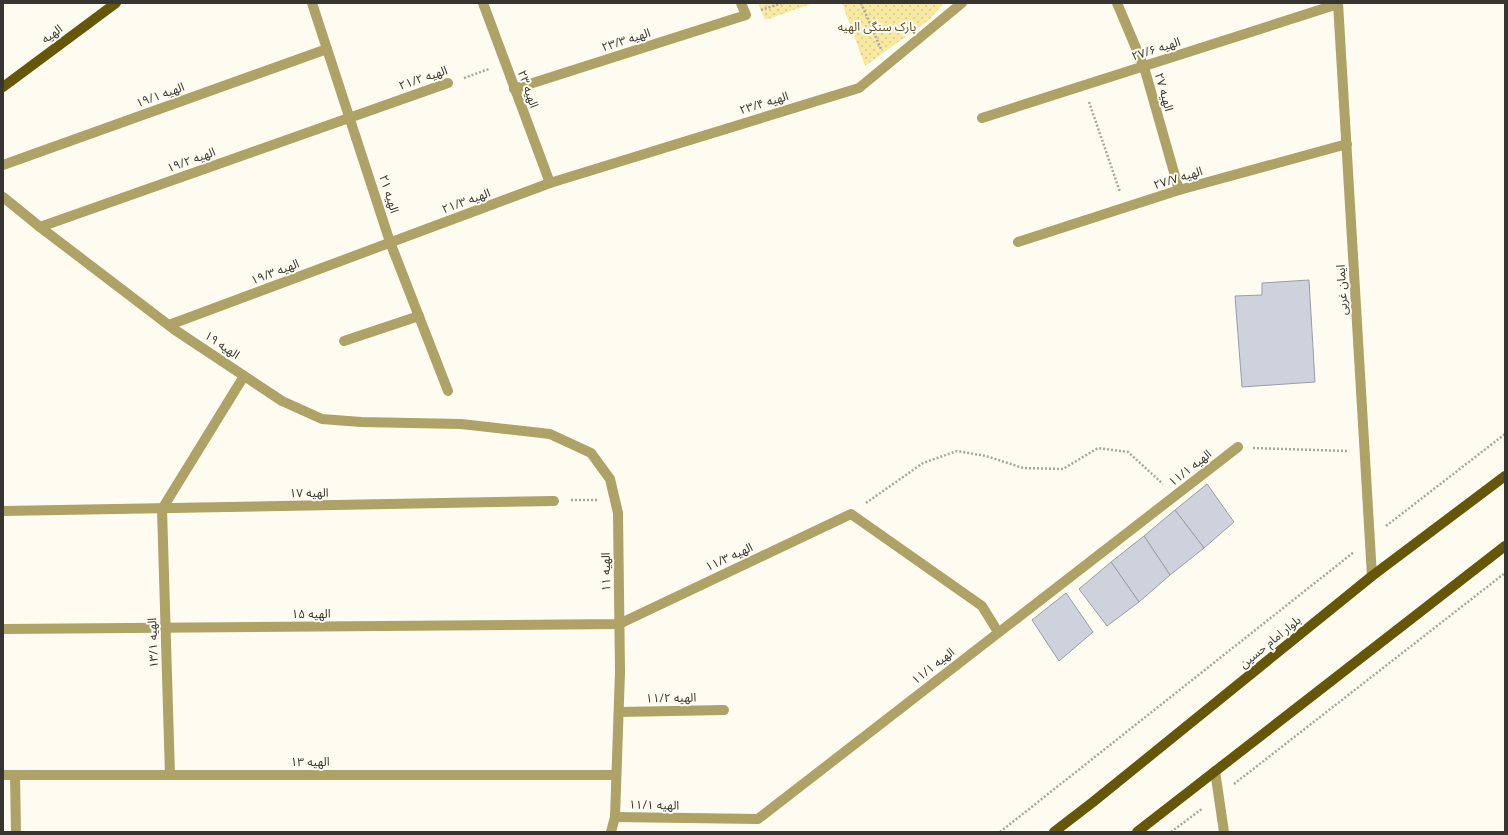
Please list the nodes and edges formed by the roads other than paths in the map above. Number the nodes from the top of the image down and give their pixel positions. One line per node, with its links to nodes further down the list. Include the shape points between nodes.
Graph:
1 (116, 3): 11 (main road, الهیه)
2 (312, 3): 8 (street, الهیه ۲۱)
3 (483, 3): 12 (street, الهیه ۲۳)
4 (741, 3): 12 (street, الهیه ۲۳/۳, via 746,15)
5 (962, 3): 17 (street, الهیه ۲۳/۴, via 859,88)
6 (1117, 3): 9 (street, الهیه ۲۷)
7 (1338, 3): 9 (street, الهیه ۲۷/۶); 15 (street, ایمان غربی)
8 (326, 48): 13 (street, الهیه ۲۱); 16 (street, الهیه ۱۹/۱)
9 (1144, 67): 14 (street, الهیه ۲۷/۶); 18 (street, الهیه ۲۷)
10 (448, 83): 13 (street, الهیه ۲۱/۲)
11 (3, 87)
12 (514, 89): 17 (street, الهیه ۲۳)
13 (350, 117): 20 (street, الهیه ۱۹/۲); 21 (street, الهیه ۲۱)
14 (982, 118)
15 (1347, 144): 18 (street, الهیه ۲۷/۷); 35 (street, ایمان غربی)
16 (3, 165)
17 (550, 183): 21 (street, الهیه ۲۱/۳)
18 (1179, 190): 22 (street, الهیه ۲۷/۷)
19 (3, 197): 20 (street, الهیه ۱۹)
20 (40, 228): 24 (street, الهیه ۱۹)
21 (390, 242): 23 (street, الهیه ۲۱); 24 (street, الهیه ۱۹/۳)
22 (1018, 242)
23 (419, 316): 25 (street); 27 (street, الهیه ۲۱)
24 (169, 325): 26 (street, الهیه ۱۹)
25 (344, 341)
26 (244, 376): 28 (street, الهیه ۱۹, via 282,401 322,419); 32 (street)
27 (448, 391)
28 (461, 424): 36 (street, الهیه ۱۱, via 550,434 591,453 610,479 618,513)
29 (1238, 447): 39 (street, الهیه ۱۱/۱)
30 (1505, 476): 35 (main road, بلوار امام حسین)
31 (554, 501): 32 (street, الهیه ۱۷)
32 (162, 509): 33 (street, الهیه ۱۷); 37 (street, الهیه ۱۳/۱)
33 (3, 511)
34 (1505, 546): 42 (main road)
35 (1372, 576): 50 (main road, بلوار امام حسین)
36 (619, 624): 37 (street, الهیه ۱۵); 39 (street, الهیه ۱۱/۳, via 851,514 982,606); 41 (street, الهیه ۱۱)
37 (166, 628): 38 (street, الهیه ۱۵); 45 (street, الهیه ۱۳/۱)
38 (3, 629)
39 (998, 632): 47 (street, الهیه ۱۱/۱, via 758,819)
40 (724, 710): 41 (street, الهیه ۱۱/۲)
41 (618, 712): 46 (street, الهیه ۱۱)
42 (1215, 771): 51 (main road); 52 (street)
43 (3, 775): 44 (street, الهیه ۱۳)
44 (15, 775): 45 (street, الهیه ۱۳); 48 (street)
45 (170, 775): 46 (street, الهیه ۱۳)
46 (616, 775): 47 (street, الهیه ۱۱)
47 (615, 817): 49 (street, الهیه ۱۱)
48 (16, 832)
49 (611, 832)
50 (1054, 832)
51 (1137, 832)
52 (1224, 832)

